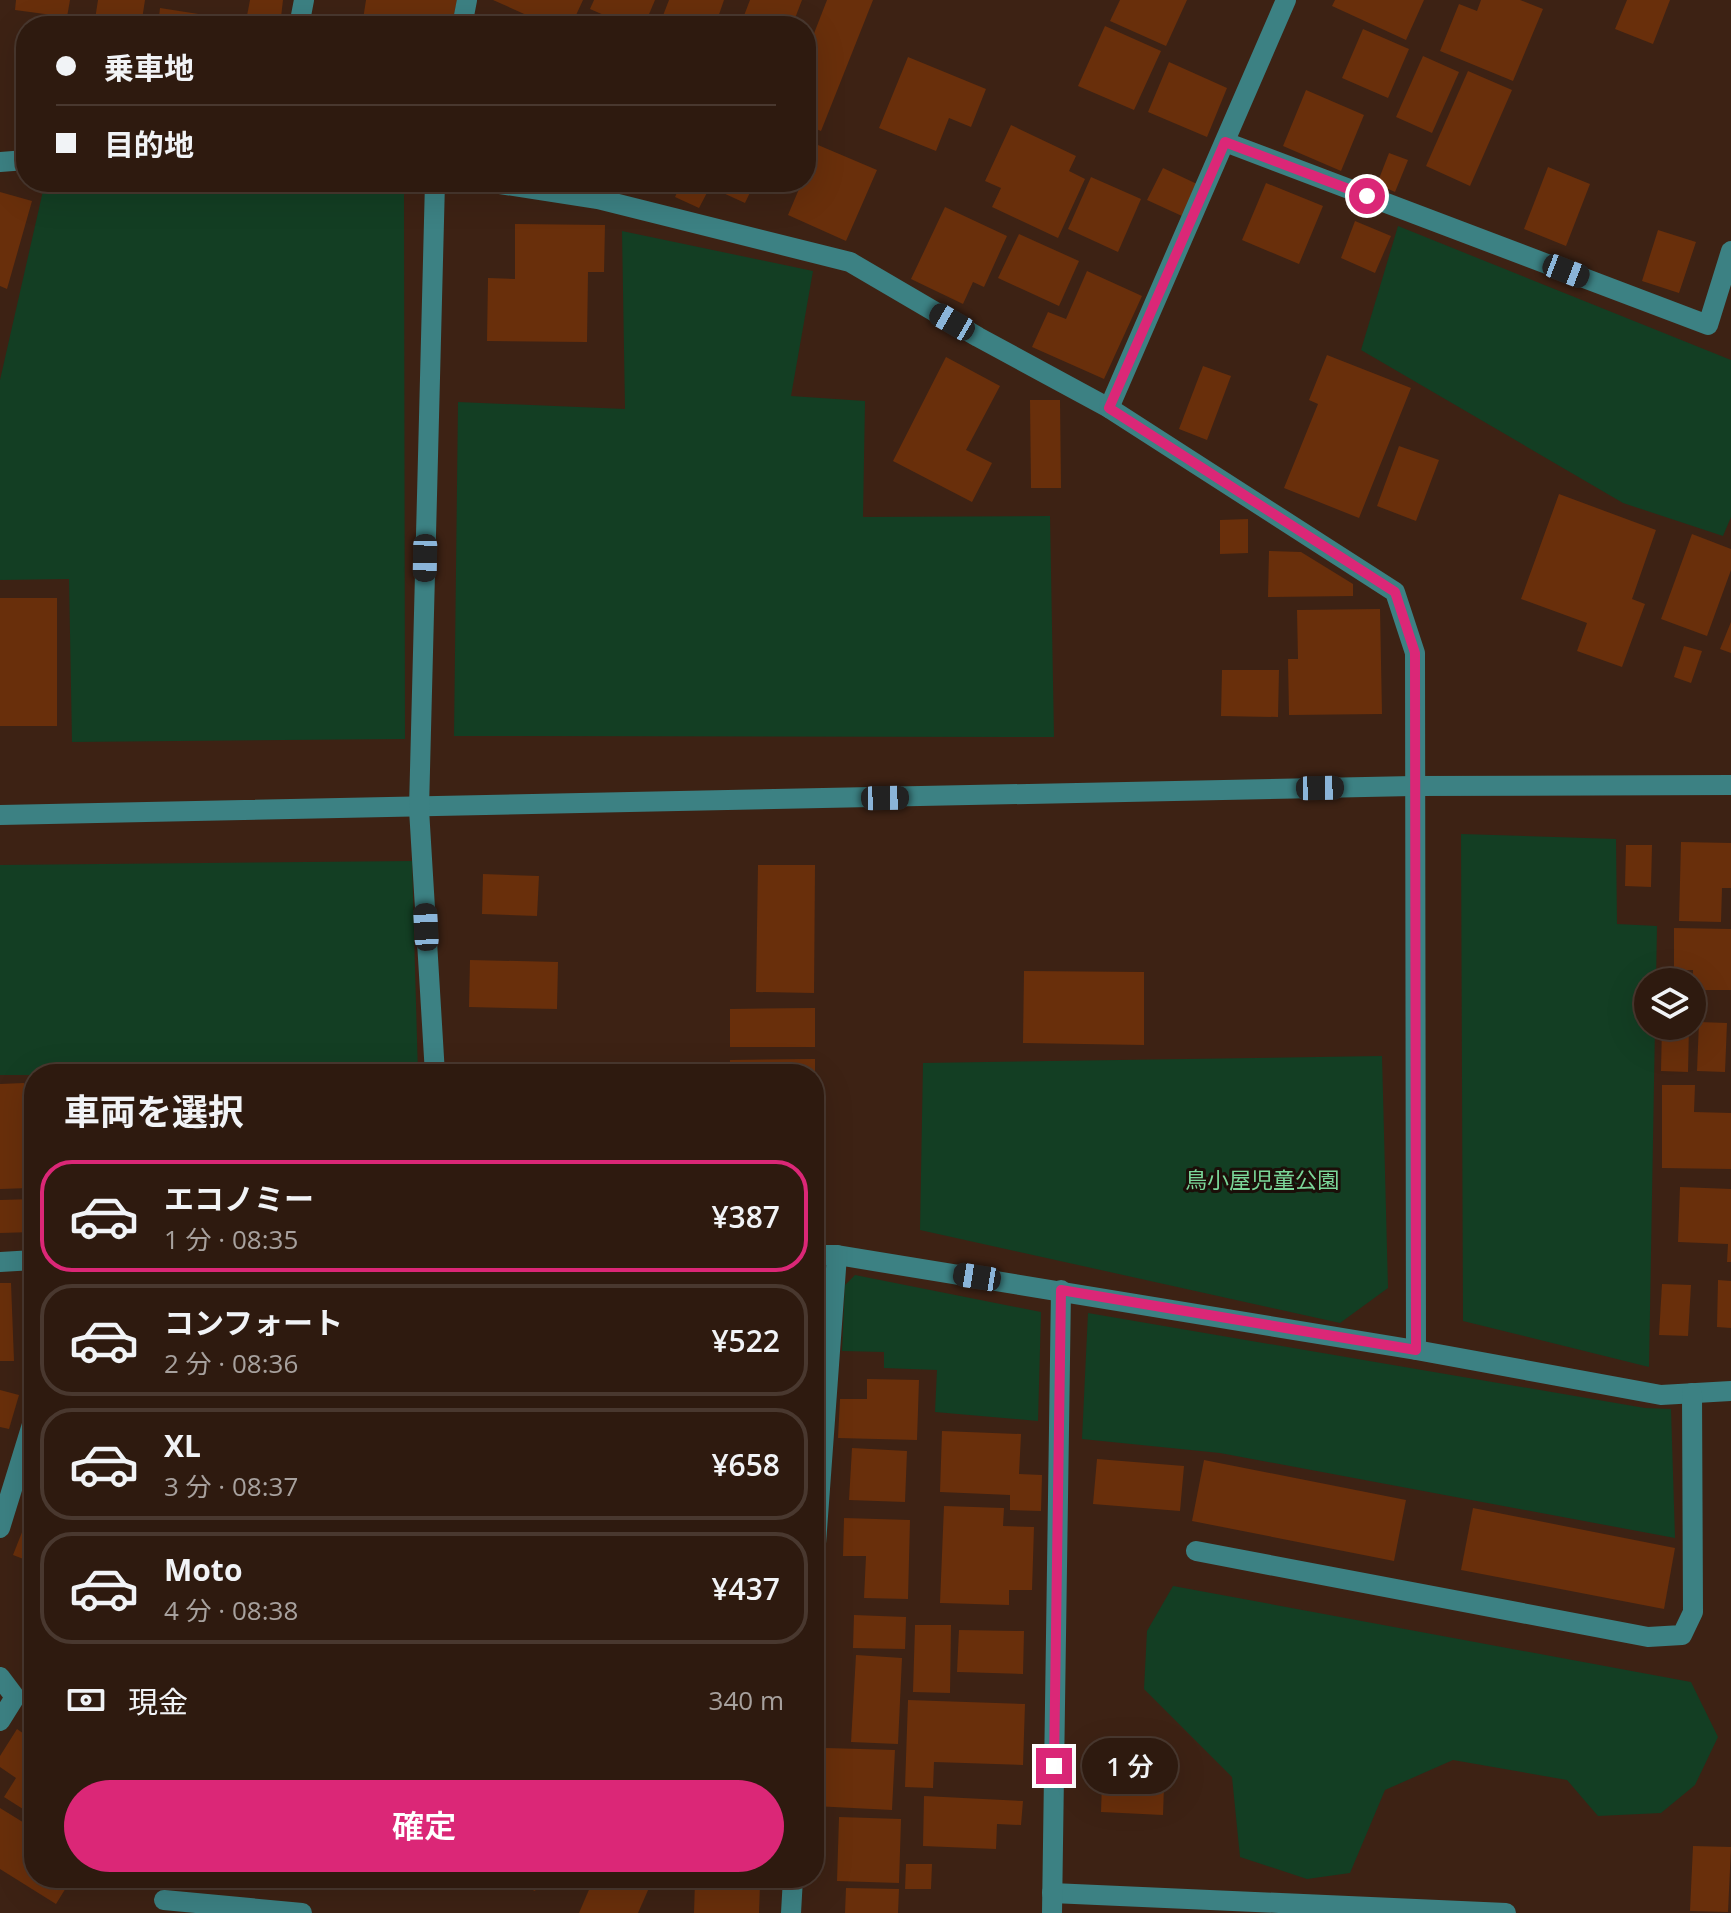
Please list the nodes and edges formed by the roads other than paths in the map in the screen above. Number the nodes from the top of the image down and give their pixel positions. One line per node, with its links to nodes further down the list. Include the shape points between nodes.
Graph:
1 (1286, 0): 2 (street)
2 (1225, 142): 5 (street, via 1708,325); 6 (street)
3 (435, 192): 9 (street)
4 (552, 192): 6 (street, via 850,262)
5 (1731, 251)
6 (1109, 408): 8 (street, via 1395,592 1415,653)
7 (1731, 785): 8 (street)
8 (1413, 786): 9 (street); 17 (street)
9 (419, 809): 10 (street); 11 (street)
10 (0, 815)
11 (434, 1064)
12 (824, 1255): 13 (street)
13 (837, 1255): 16 (street); 20 (street)
14 (24, 1261): 15 (street)
15 (0, 1262)
16 (1061, 1290): 17 (street); 28 (street)
17 (1416, 1350): 19 (street, via 1661,1395)
18 (1731, 1391): 19 (street)
19 (1692, 1393): 23 (street, via 1693,1612 1682,1635 1648,1637)
20 (824, 1426)
21 (24, 1450): 22 (street)
22 (0, 1528)
23 (1196, 1551)
24 (0, 1677): 25 (street, via 15,1697)
25 (0, 1721)
26 (792, 1888): 30 (street)
27 (164, 1900): 29 (street)
28 (1052, 1903): 31 (street)
29 (302, 1913)
30 (791, 1913)
31 (1506, 1913)

